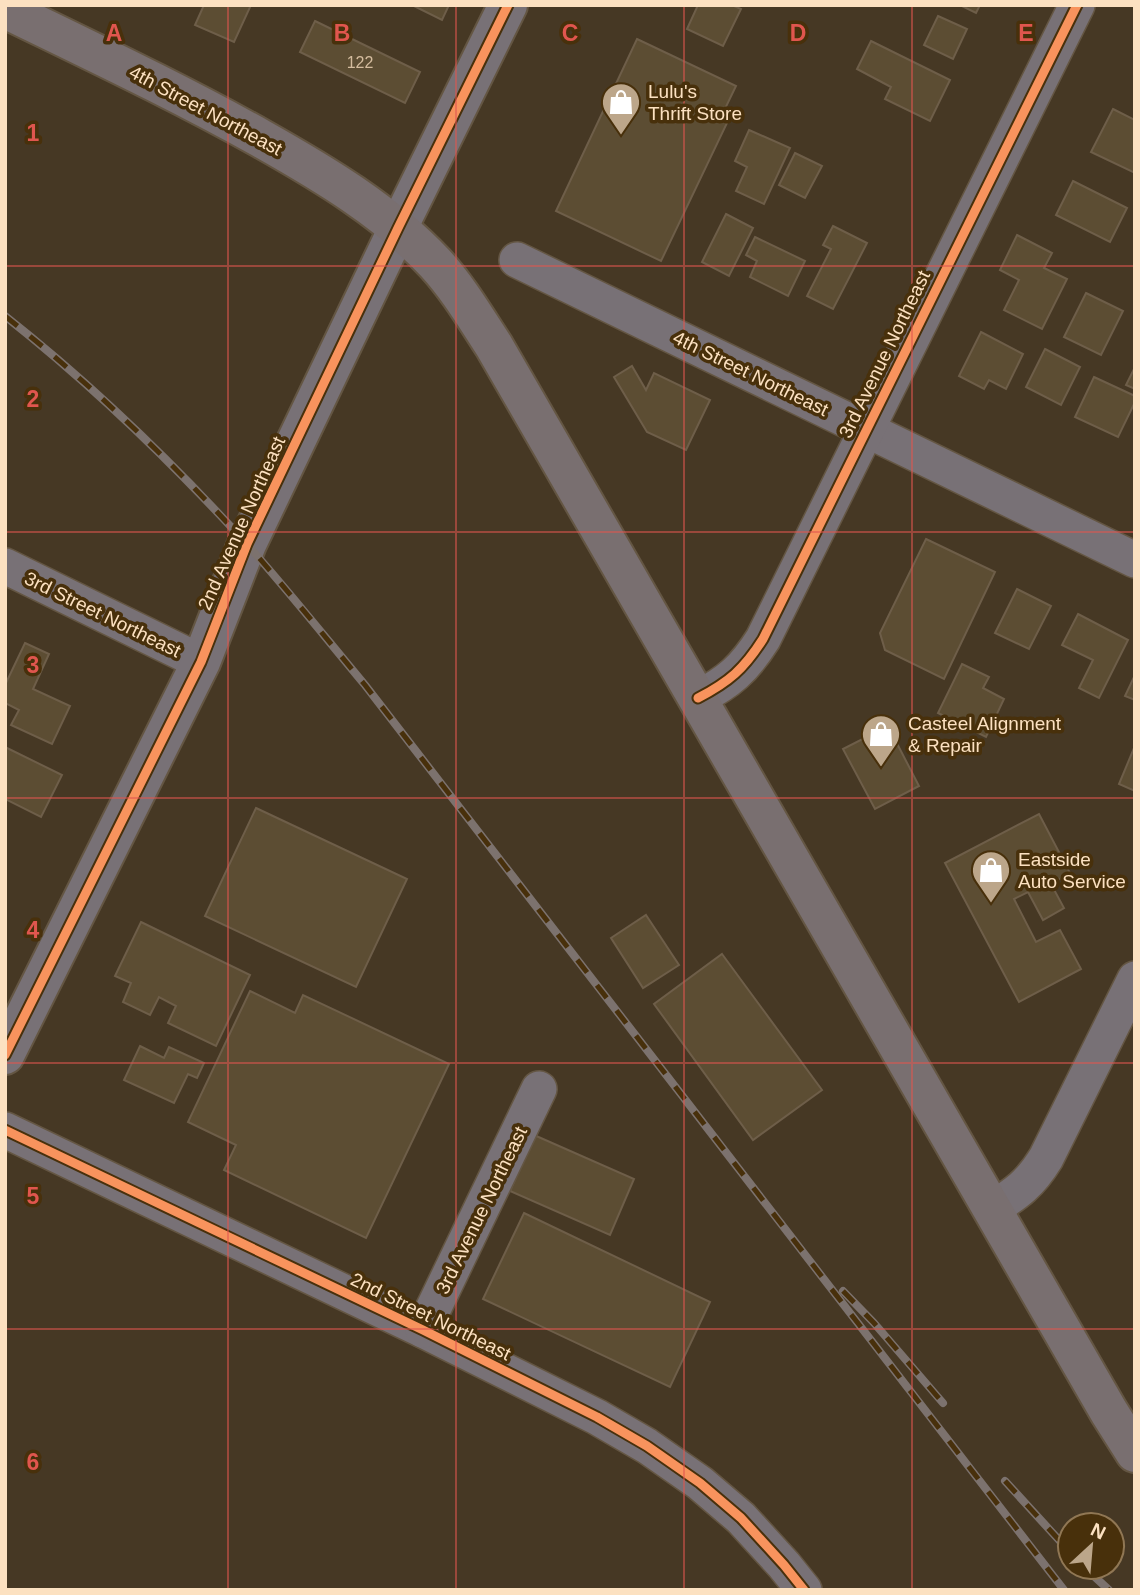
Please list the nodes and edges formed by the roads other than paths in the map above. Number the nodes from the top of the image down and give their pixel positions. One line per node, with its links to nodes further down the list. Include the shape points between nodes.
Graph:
1 (508, 5): 4 (street, 2nd Avenue Northeast)
2 (1077, 5): 6 (street, 3rd Avenue Northeast)
3 (5, 9): 4 (main road, 4th Street Northeast, via 204,106 298,159)
4 (398, 228): 9 (street, 2nd Avenue Northeast, via 247,544); 10 (main road, 4th Street Northeast, via 435,264 494,346)
5 (517, 260): 6 (street, 4th Street Northeast)
6 (866, 429): 7 (street, 4th Street Northeast); 10 (street, 3rd Avenue Northeast, via 750,660 719,687)
7 (1135, 560)
8 (5, 566): 9 (street, 3rd Street Northeast)
9 (201, 662): 12 (street, 2nd Avenue Northeast)
10 (698, 698): 15 (main road, 4th Street Northeast)
11 (1135, 979): 15 (street, via 1037,1173)
12 (5, 1055)
13 (539, 1089): 16 (street, 3rd Avenue Northeast)
14 (5, 1130): 16 (street, 2nd Street Northeast)
15 (992, 1209): 17 (main road, 4th Street Northeast)
16 (423, 1330): 18 (street, 2nd Street Northeast, via 647,1446 741,1518)
17 (1135, 1453)
18 (804, 1590)

